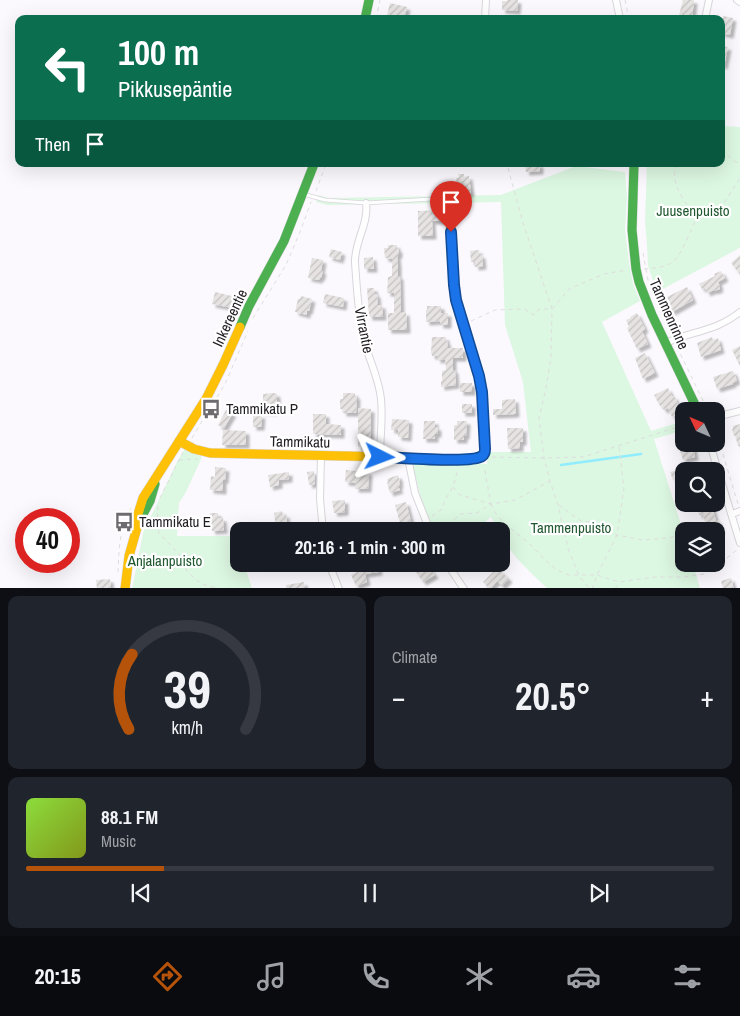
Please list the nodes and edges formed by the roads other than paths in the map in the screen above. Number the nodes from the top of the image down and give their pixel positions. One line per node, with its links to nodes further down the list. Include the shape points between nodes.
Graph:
1 (368, 0): 5 (street)
2 (486, 0): 6 (street)
3 (616, 0): 7 (street)
4 (709, 0): 8 (street)
5 (366, 15)
6 (485, 15)
7 (619, 15)
8 (706, 15)
9 (313, 167): 11 (street, Inkereentie)
10 (634, 167): 15 (street, Tammenrinne, via 632,230 636,269 644,296)
11 (302, 194): 13 (lane, via 325,200); 19 (street, Inkereentie, via 284,241 249,306 214,384)
12 (449, 198): 13 (lane); 23 (street, Tammikatu, via 456,300 479,376 485,449 482,456 460,460)
13 (366, 203): 22 (street, Virrantie, via 366,218 355,260 363,337 381,400)
14 (740, 312): 15 (street, via 718,326)
15 (670, 341): 16 (street, Tammenrinne)
16 (694, 402)
17 (740, 411): 18 (street)
18 (725, 415)
19 (179, 441): 21 (street, Tammikatu, via 202,452); 31 (street, Inkereentie, via 157,477 150,501 138,524 129,556)
20 (713, 452): 25 (street)
21 (320, 456): 22 (street, Tammikatu); 26 (street)
22 (380, 457): 23 (street, Tammikatu)
23 (408, 458): 27 (street, via 415,493)
24 (740, 511): 25 (street)
25 (732, 514): 28 (street)
26 (322, 522)
27 (426, 522)
28 (740, 543)
29 (332, 572): 32 (street)
30 (453, 572): 33 (street)
31 (126, 588)
32 (339, 588)
33 (464, 588)

